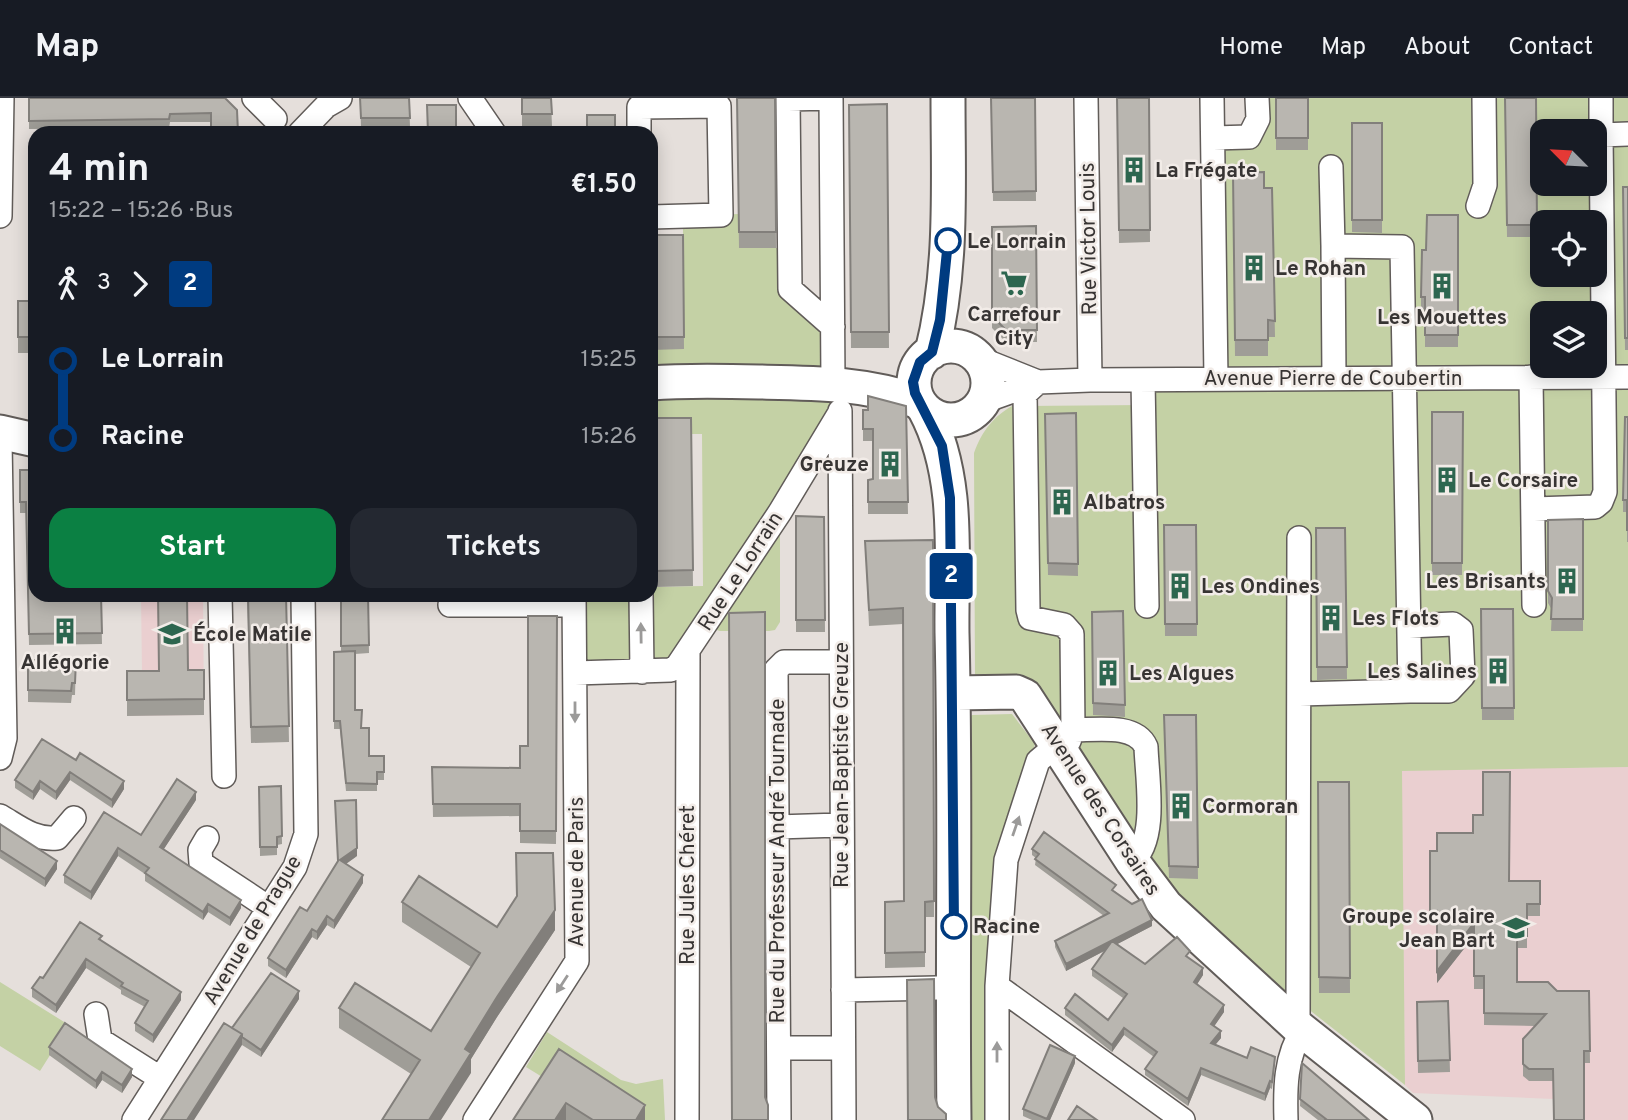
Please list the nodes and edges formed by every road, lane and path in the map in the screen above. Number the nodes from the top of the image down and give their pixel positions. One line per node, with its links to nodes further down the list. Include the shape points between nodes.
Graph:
1 (2, 98): 23 (street)
2 (254, 98): 12 (street)
3 (340, 98): 14 (street)
4 (470, 98): 15 (street)
5 (833, 98): 28 (street, Rue Jean-Baptiste Greuze); 28 (street, via 788,99 790,289)
6 (948, 98): 26 (street)
7 (1086, 98): 39 (street, Rue Victor Louis)
8 (1212, 98): 19 (street)
9 (1257, 98): 19 (street, via 1258,119 1249,137)
10 (1484, 98): 22 (street, via 1485,185)
11 (1601, 98): 13 (street)
12 (275, 119)
13 (1601, 119)
14 (307, 126)
15 (489, 126)
16 (639, 126): 24 (street, via 639,107 719,106 721,215)
17 (1628, 134): 18 (street)
18 (1607, 135)
19 (1213, 138): 38 (street)
20 (1331, 167): 25 (street)
21 (1602, 196): 27 (street)
22 (1478, 206)
23 (0, 216)
24 (658, 217)
25 (1333, 246): 34 (street); 35 (street, via 1402,247)
26 (948, 256): 29 (street, via 955,322); 30 (street, via 940,320)
27 (1603, 301)
28 (833, 327): 43 (street, Rue Jean-Baptiste Greuze)
29 (974, 355): 30 (street, via 948,346); 41 (street, Avenue Pierre de Coubertin); 45 (street, via 987,375)
30 (926, 357): 43 (street); 44 (street, via 913,382)
31 (1530, 377): 35 (street, Avenue Pierre de Coubertin)
32 (1607, 377): 33 (street, Avenue Pierre de Coubertin)
33 (1628, 377)
34 (1334, 378): 35 (street, Avenue Pierre de Coubertin); 38 (street, Avenue Pierre de Coubertin)
35 (1406, 378): 60 (street)
36 (1531, 378): 50 (street)
37 (1604, 378): 50 (street, via 1605,492 1601,502 1595,507)
38 (1216, 379): 40 (street, Avenue Pierre de Coubertin)
39 (1090, 380): 40 (street, Avenue Pierre de Coubertin); 41 (street, Avenue Pierre de Coubertin)
40 (1143, 380): 59 (street)
41 (1038, 382): 45 (street, Avenue Pierre de Coubertin); 68 (street, via 1025,394 1030,618 1065,625 1072,634)
42 (658, 383): 43 (street, via 701,381)
43 (840, 393): 44 (street, via 895,393); 61 (street, Rue Le Lorrain, via 780,512); 62 (street, Rue Jean-Baptiste Greuze)
44 (922, 406): 45 (street, via 954,420); 49 (street, via 942,446)
45 (978, 407): 49 (street, via 964,426 958,445)
46 (0, 432): 47 (street)
47 (28, 438)
48 (0, 441): 69 (street, via 5,738)
49 (950, 498): 66 (street)
50 (1534, 509): 58 (street)
51 (1298, 538): 67 (street)
52 (220, 602): 70 (street)
53 (303, 602): 77 (street, Avenue de Prague, via 306,834 295,867)
54 (524, 602): 57 (street)
55 (574, 602): 64 (street, Avenue de Paris)
56 (641, 602): 63 (street, one-way to 56)
57 (450, 605)
58 (1534, 605)
59 (1147, 606)
60 (1409, 626): 65 (street); 65 (street, via 1453,624 1461,630 1463,676 1449,691)
61 (688, 651): 63 (street, Rue Le Lorrain, via 671,670); 88 (street, Rue Jules Chéret)
62 (841, 662): 73 (street, Rue Jean-Baptiste Greuze); 74 (street, Rue du Professeur André Tournade, via 784,662 777,666)
63 (642, 672): 64 (street, Rue Le Lorrain)
64 (575, 673): 87 (street, Avenue de Paris, one-way to 87, via 577,961)
65 (1410, 691): 67 (street)
66 (954, 692): 68 (street, Avenue des Corsaires, via 1026,696); 79 (street)
67 (1298, 694): 82 (street)
68 (1063, 742): 76 (street, Avenue des Corsaires); 76 (street, via 1129,731 1144,740 1148,836 1141,854); 78 (street, one-way to 68, via 1009,849 1038,761)
69 (0, 758)
70 (224, 776)
71 (0, 816): 72 (street, via 44,839 57,838)
72 (74, 818)
73 (840, 825): 74 (street); 80 (street, Rue Jean-Baptiste Greuze)
74 (777, 827): 83 (street, Rue du Professeur André Tournade)
75 (207, 838): 77 (street, via 200,850 201,863)
76 (1132, 861): 82 (street, Avenue des Corsaires, via 1166,906)
77 (268, 908): 85 (street, Avenue de Prague)
78 (997, 986): 92 (street, one-way to 78); 93 (street)
79 (953, 988): 80 (street); 91 (street)
80 (842, 990): 84 (street, Rue Jean-Baptiste Greuze)
81 (96, 1014): 85 (street, via 100,1040)
82 (1301, 1028): 94 (street, via 1292,1049); 95 (street, Avenue des Corsaires)
83 (779, 1048): 84 (street); 89 (street, Rue du Professeur André Tournade)
84 (843, 1048): 90 (street, Rue Jean-Baptiste Greuze)
85 (160, 1078): 86 (street, Avenue de Prague)
86 (134, 1120)
87 (475, 1120)
88 (687, 1120)
89 (779, 1120)
90 (844, 1120)
91 (954, 1120)
92 (997, 1120)
93 (1183, 1120)
94 (1286, 1120)
95 (1415, 1120)

